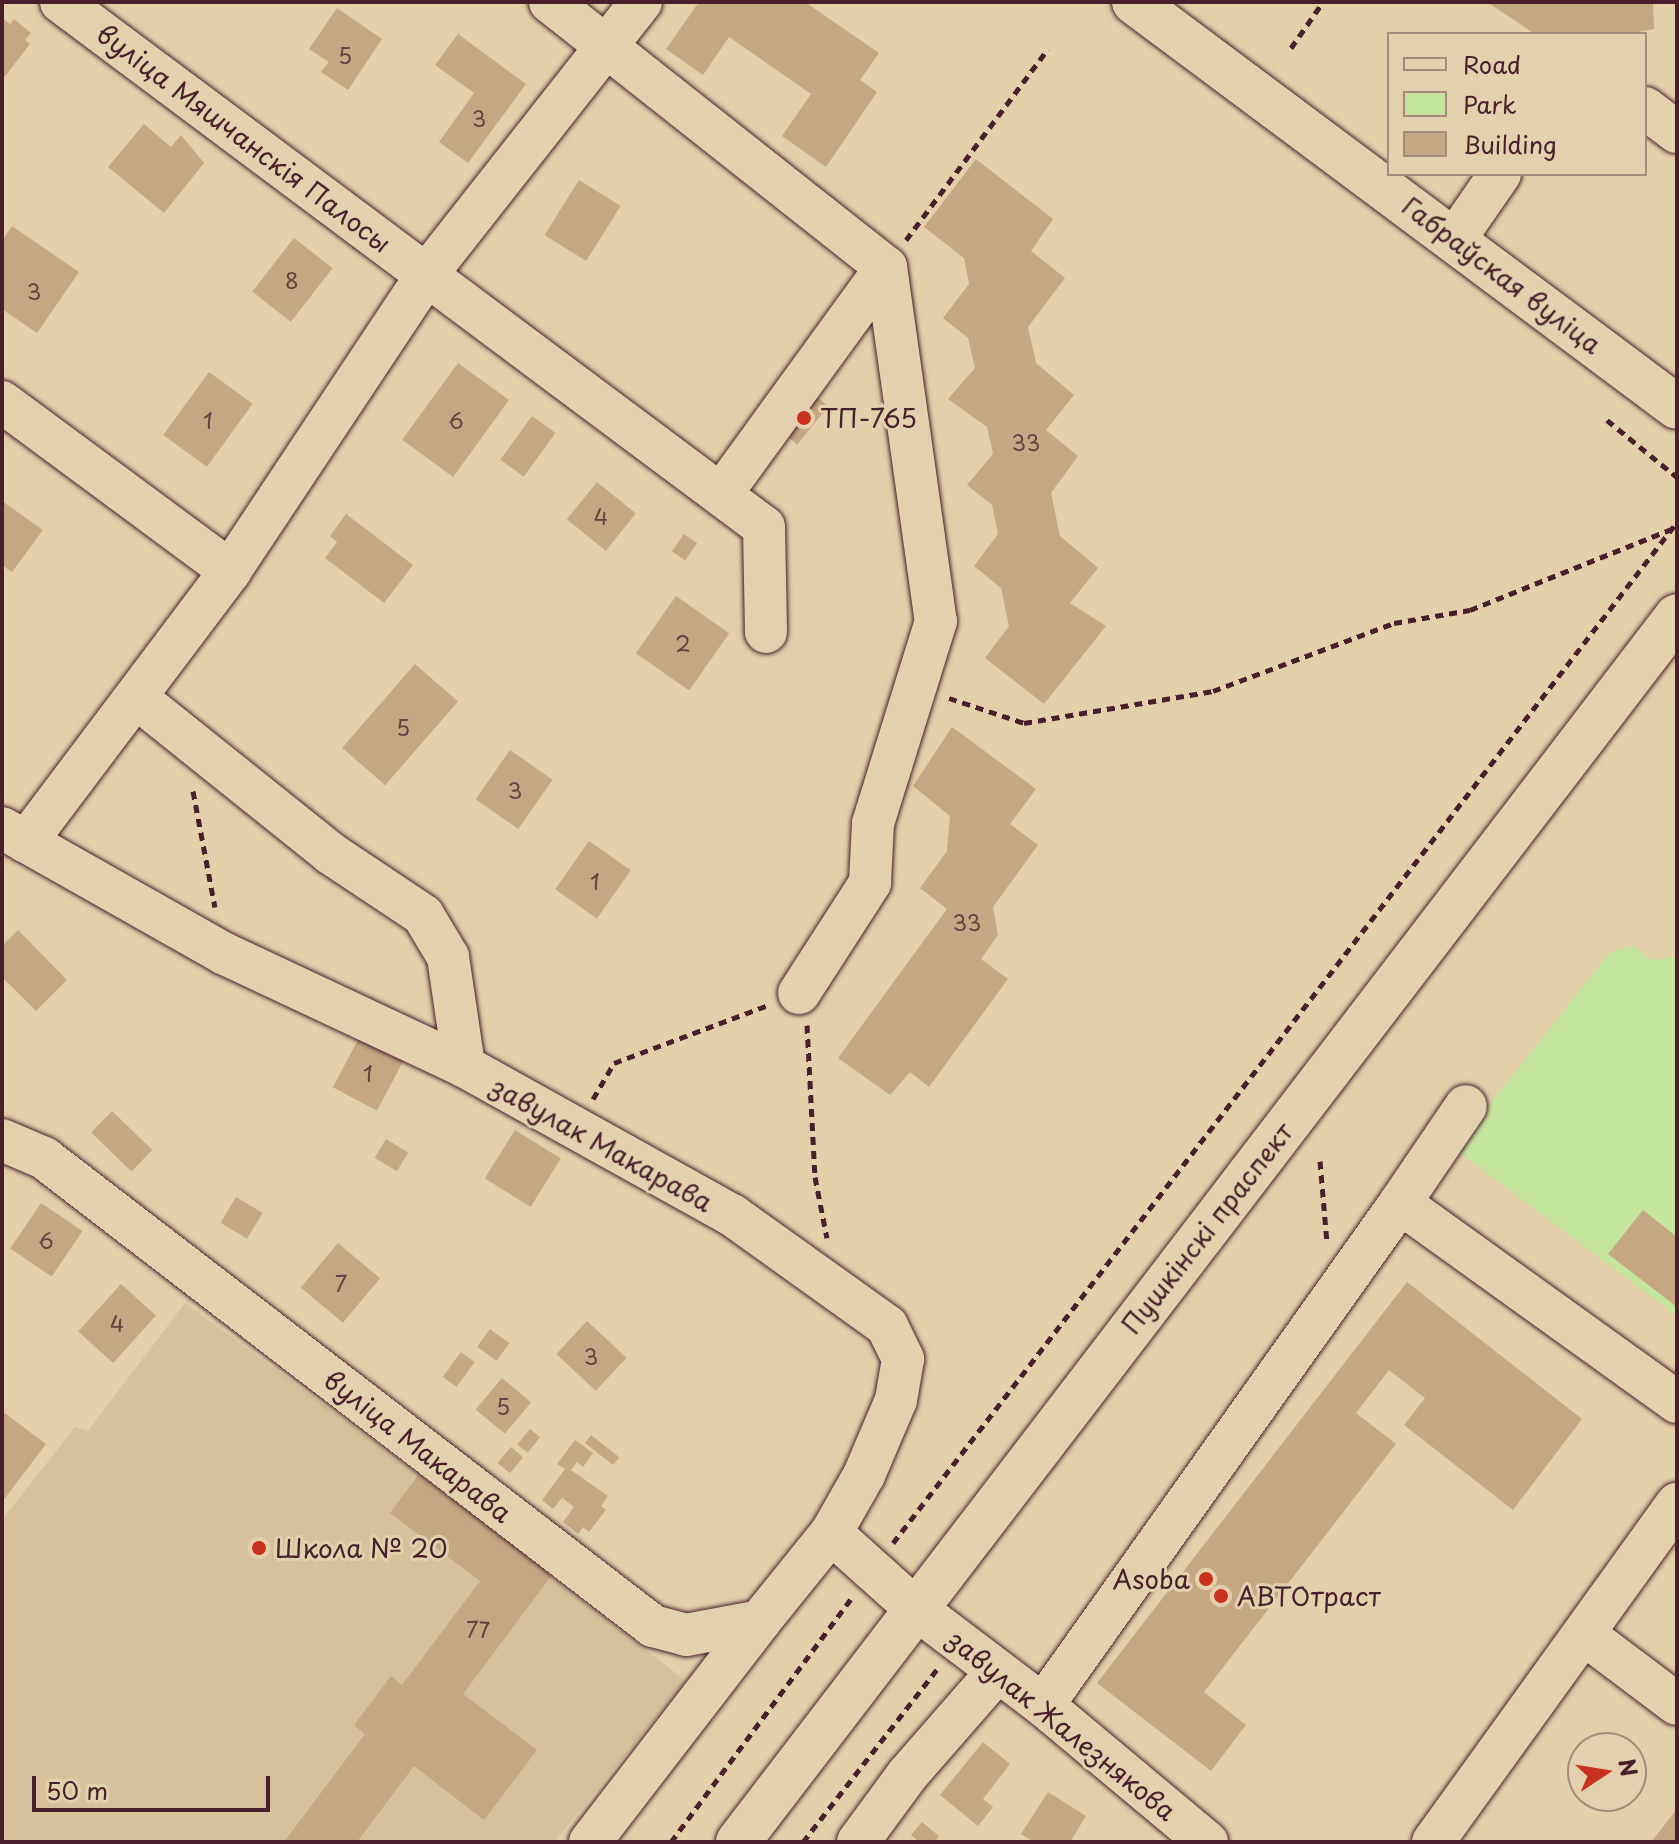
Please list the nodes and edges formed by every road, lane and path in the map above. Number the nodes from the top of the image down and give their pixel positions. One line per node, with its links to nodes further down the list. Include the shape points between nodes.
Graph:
1 (61, 2): 14 (street, вуліца Мяшчанскія Палосы)
2 (550, 2): 6 (street)
3 (641, 2): 6 (street)
4 (1134, 2): 12 (main road, Габраўская вуліца)
5 (1323, 2): 7 (path)
6 (607, 45): 13 (street); 14 (street)
7 (1291, 48)
8 (1048, 49): 13 (path)
9 (1647, 110): 10 (street)
10 (1677, 132)
11 (1499, 176): 12 (street)
12 (1455, 239): 16 (main road, Габраўская вуліца)
13 (886, 267): 19 (street); 25 (street, via 936,621)
14 (427, 274): 19 (street, вуліца Мяшчанскія Палосы); 22 (street)
15 (2, 402): 22 (street)
16 (1677, 407)
17 (1607, 420): 18 (path)
18 (1677, 477)
19 (722, 493): 24 (street, вуліца Мяшчанскія Палосы, via 764,527)
20 (1677, 522): 21 (path)
21 (1672, 529): 25 (path, via 1470,610 1394,623 1213,691 1024,723); 42 (path)
22 (230, 571): 26 (street)
23 (1677, 616): 43 (main road, Пушкінскі праспект)
24 (766, 632)
25 (915, 687): 30 (street, via 873,823 870,883)
26 (138, 699): 27 (street); 28 (street)
27 (182, 735): 29 (path); 31 (street, via 330,853 423,915 448,957)
28 (14, 835): 29 (street, завулак Макарава)
29 (225, 954): 31 (street, завулак Макарава)
30 (799, 993): 33 (path, via 614,1063); 37 (path, via 810,1035 815,1177)
31 (464, 1066): 33 (street, завулак Макарава)
32 (1466, 1106): 36 (street)
33 (574, 1132): 37 (street, завулак Макарава, via 732,1215)
34 (2, 1140): 44 (street, вуліца Макарава, via 44,1158 653,1626 686,1635)
35 (1320, 1161): 38 (path)
36 (1400, 1203): 38 (street); 39 (street)
37 (837, 1290): 41 (street, завулак Макарава, via 887,1326 903,1359 896,1400 864,1475)
38 (1331, 1297): 49 (street)
39 (1677, 1402)
40 (1677, 1504): 45 (street)
41 (831, 1533): 42 (street); 44 (street)
42 (871, 1572): 43 (street); 51 (path)
43 (915, 1608): 46 (street, завулак Жалезнякова); 52 (main road, Пушкінскі праспект)
44 (760, 1621): 50 (street)
45 (1584, 1634): 48 (street); 56 (street)
46 (959, 1642): 47 (street, завулак Жалезнякова); 53 (path)
47 (997, 1672): 49 (street, завулак Жалезнякова); 54 (street, via 908,1774)
48 (1677, 1704)
49 (1043, 1705): 55 (street, завулак Жалезнякова)
50 (590, 1842)
51 (671, 1842)
52 (738, 1842)
53 (803, 1842)
54 (858, 1842)
55 (1207, 1842)
56 (1433, 1842)

